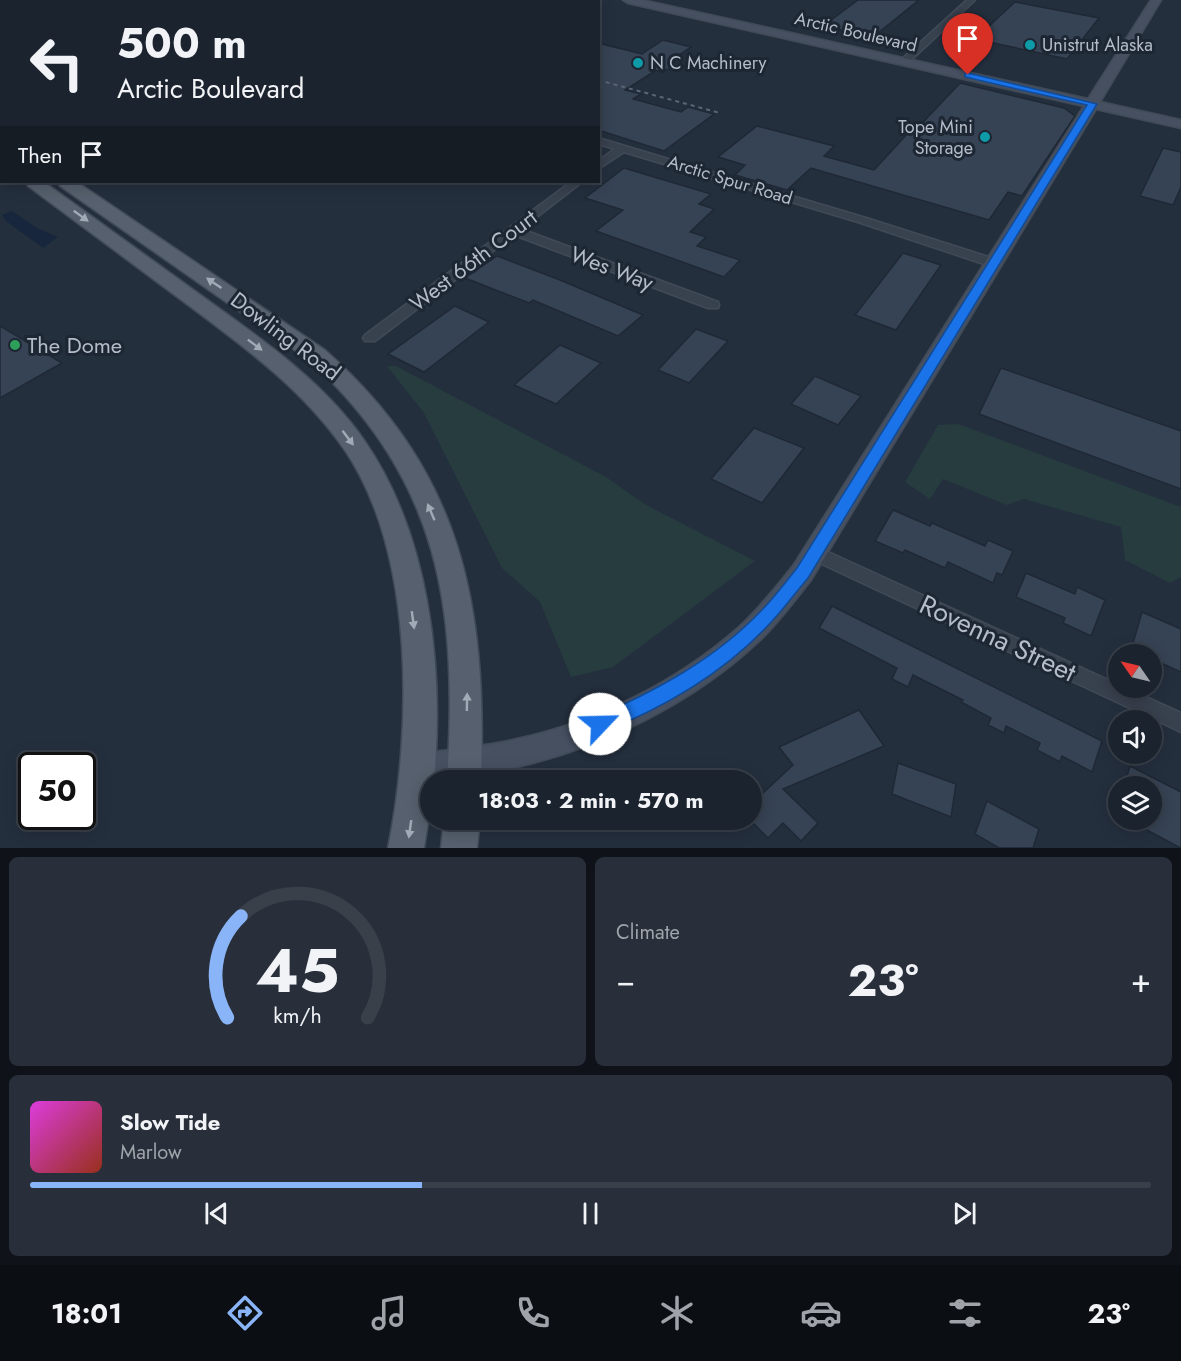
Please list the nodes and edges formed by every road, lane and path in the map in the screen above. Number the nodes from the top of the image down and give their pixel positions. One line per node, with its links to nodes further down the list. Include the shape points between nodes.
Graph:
1 (628, 0): 4 (main road, Arctic Boulevard)
2 (971, 0): 4 (street)
3 (1156, 0): 5 (main road)
4 (905, 61): 5 (main road, Arctic Boulevard)
5 (1093, 104): 6 (main road, Arctic Boulevard); 14 (main road)
6 (1181, 124)
7 (600, 142): 8 (street, Arctic Spur Road)
8 (623, 148): 9 (street); 14 (street, Arctic Spur Road)
9 (600, 165)
10 (35, 183): 19 (main road, Dowling Road, one-way to 19, via 292,375 323,407 365,463 396,532 411,605 418,661)
11 (67, 183): 20 (main road, Dowling Road, one-way to 11, via 465,655 447,555 417,479 378,418 350,385 317,356)
12 (576, 183): 13 (street, West 66th Court)
13 (512, 230): 15 (street, Wes Way); 16 (street, West 66th Court)
14 (994, 263): 17 (main road)
15 (713, 305)
16 (370, 338)
17 (815, 553): 18 (street, Rovenna Street); 20 (main road, via 766,616 723,656 693,677 643,705 579,733)
18 (1181, 723)
19 (418, 768): 20 (main road); 22 (main road, Dowling Road, one-way to 22)
20 (464, 770)
21 (461, 830): 23 (main road)
22 (406, 848)
23 (459, 848)

